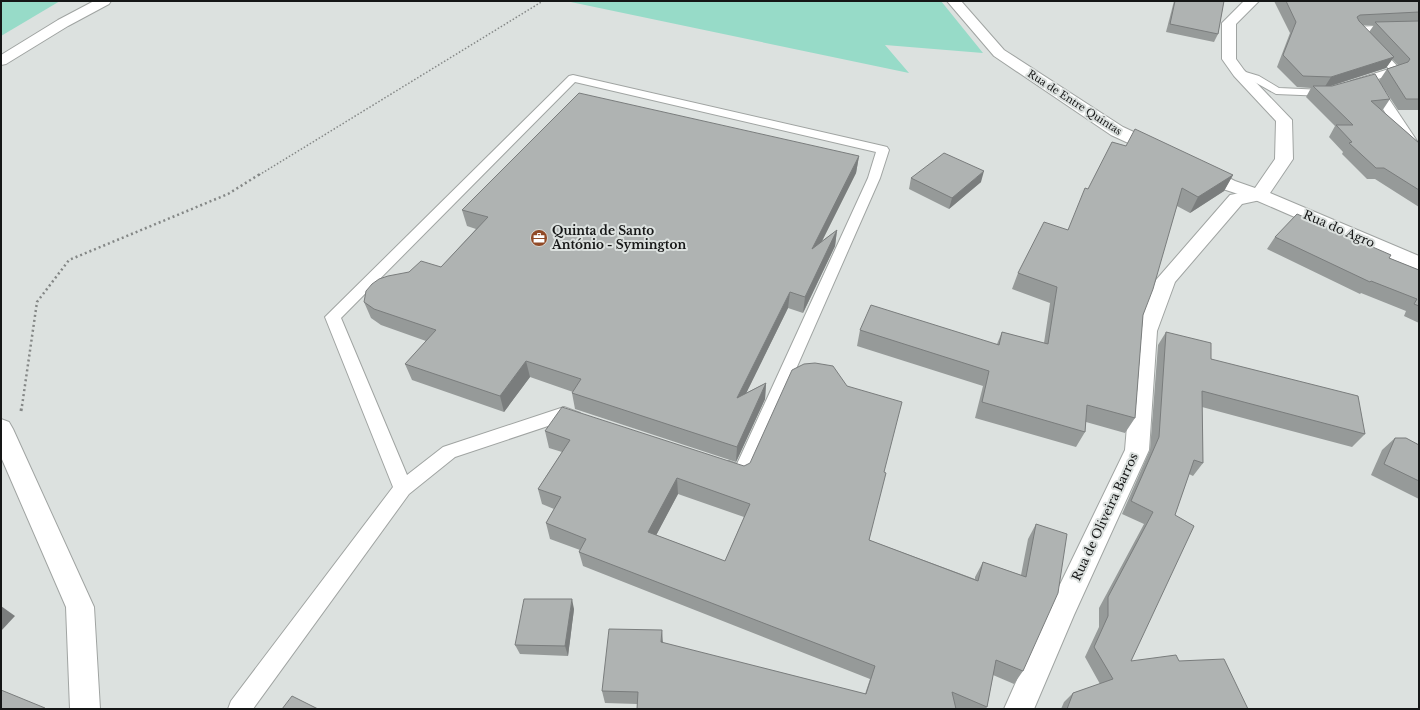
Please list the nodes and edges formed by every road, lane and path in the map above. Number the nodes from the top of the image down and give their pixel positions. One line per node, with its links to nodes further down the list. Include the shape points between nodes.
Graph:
1 (104, 1): 6 (street, via 57,26)
2 (543, 1): 12 (path, via 228,194 69,260 37,302)
3 (954, 1): 10 (street, Rua de Entre Quintas, via 999,53 1117,131 1229,185)
4 (1252, 1): 7 (street, via 1229,23 1229,59)
5 (1419, 27): 8 (lane, via 1357,29 1396,70)
6 (1, 61)
7 (1240, 73): 8 (lane, via 1255,78 1276,91 1325,93); 10 (street, via 1284,120 1284,159)
8 (1371, 78): 9 (lane)
9 (1419, 153)
10 (1259, 195): 11 (street, Rua do Agro); 19 (street, Rua de Oliveira Barros, via 1236,199 1166,280 1146,331 1137,450)
11 (1419, 264)
12 (21, 411)
13 (586, 422): 16 (lane, via 564,414 448,452)
14 (1, 429): 17 (street, via 80,607)
15 (719, 466): 16 (lane, via 742,474 874,178 883,150 573,78 333,317)
16 (403, 488): 18 (lane)
17 (85, 709)
18 (239, 709)
19 (1019, 709)

